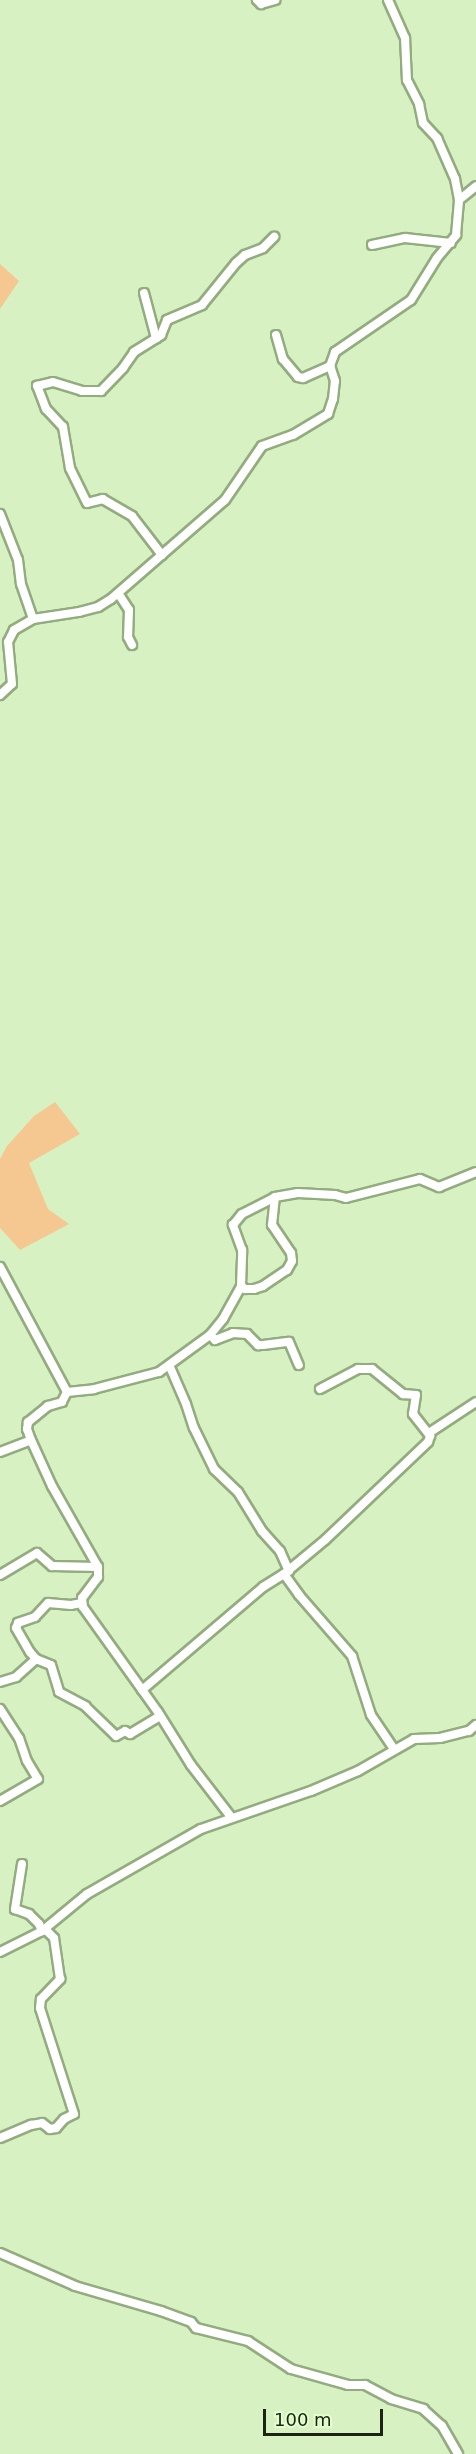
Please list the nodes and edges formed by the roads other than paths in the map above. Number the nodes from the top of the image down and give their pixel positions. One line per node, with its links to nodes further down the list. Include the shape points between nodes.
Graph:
1 (258, 0): 2 (street, via 261,4)
2 (275, 0)
3 (388, 0): 5 (street, via 405,38 407,80 423,123 437,138 455,178)
4 (476, 186): 5 (street)
5 (459, 200): 7 (street, via 456,235)
6 (274, 237): 11 (street, via 236,263 202,305 167,320)
7 (451, 243): 8 (street, via 405,238); 12 (street, via 411,300 335,352)
8 (372, 245)
9 (144, 293): 11 (street)
10 (276, 335): 12 (street, via 283,359 298,377)
11 (156, 338): 14 (street, via 134,352 101,391 82,391 53,382 36,386 46,409 63,427 70,468 87,502 103,499 132,516)
12 (330, 366): 14 (street, via 335,381 328,414 293,435 262,446 225,500)
13 (0, 514): 16 (street, via 18,560 21,584)
14 (162, 555): 15 (street)
15 (118, 592): 16 (street, via 98,607); 17 (street, via 129,610 128,637)
16 (33, 619): 18 (street, via 14,630 8,642 13,679 11,687)
17 (132, 645)
18 (0, 695)
19 (476, 1172): 20 (street, via 439,1187 420,1179 346,1198 298,1193)
20 (275, 1197): 22 (street, via 242,1214 232,1225 242,1250); 22 (street, via 272,1225 291,1253 292,1261 287,1270 262,1286)
21 (0, 1267): 27 (street)
22 (241, 1286): 23 (street)
23 (210, 1335): 24 (street, via 215,1340 233,1333 247,1334 258,1345 289,1342); 25 (street)
24 (299, 1365)
25 (170, 1367): 27 (street, via 129,1381); 33 (street, via 214,1469 238,1492 262,1531 280,1551)
26 (320, 1389): 29 (street, via 358,1369 372,1368 401,1393 416,1395 413,1414)
27 (67, 1392): 30 (street, via 62,1402 42,1409 28,1422)
28 (476, 1402): 29 (street)
29 (429, 1433): 33 (street, via 428,1442)
30 (31, 1440): 31 (street); 32 (street)
31 (0, 1452)
32 (98, 1567): 34 (street, via 52,1566 37,1553); 35 (street, via 98,1577)
33 (287, 1573): 38 (street, via 263,1587); 42 (street, via 299,1595 352,1656 371,1715)
34 (0, 1575)
35 (82, 1603): 36 (street, via 48,1602 35,1617 18,1623 16,1628); 38 (street)
36 (36, 1659): 37 (street, via 16,1677); 40 (street, via 51,1665 59,1692 85,1706 116,1736 125,1731 130,1734)
37 (0, 1682)
38 (142, 1690): 40 (street)
39 (0, 1708): 43 (street, via 38,1779)
40 (160, 1716): 44 (street)
41 (476, 1725): 42 (street, via 469,1731 440,1738 414,1739)
42 (394, 1749): 44 (street, via 311,1791)
43 (0, 1801)
44 (231, 1817): 46 (street, via 201,1829 87,1894)
45 (22, 1864): 46 (street, via 15,1909 29,1914)
46 (43, 1930): 47 (street); 48 (street, via 54,1938 60,1979 42,1999 40,2008 74,2114 56,2128 42,2123)
47 (0, 1952)
48 (0, 2138)
49 (0, 2253): 50 (street, via 75,2286 161,2311 191,2322 196,2328 248,2341 291,2369 348,2385 365,2385 423,2409 442,2426)
50 (458, 2454)

